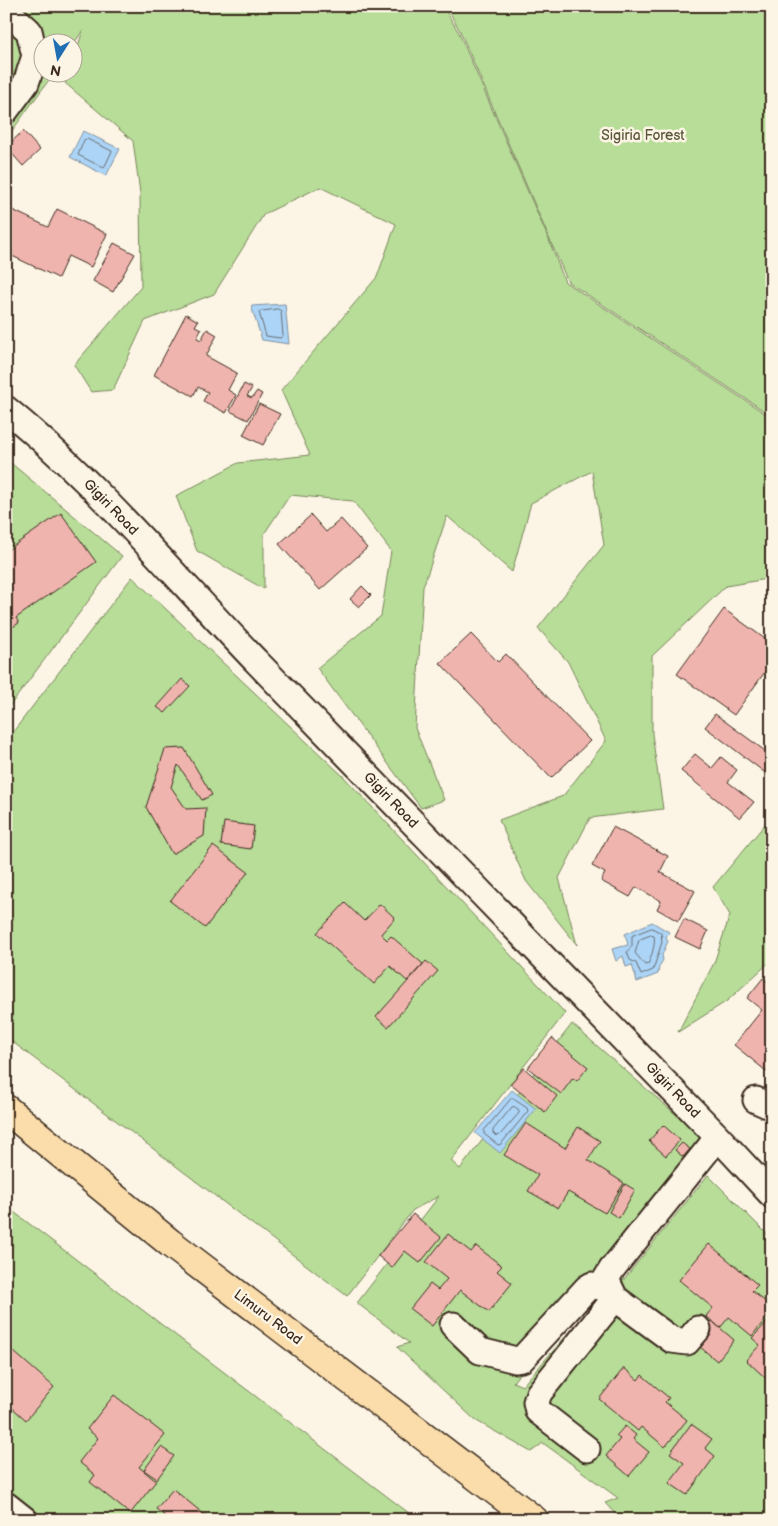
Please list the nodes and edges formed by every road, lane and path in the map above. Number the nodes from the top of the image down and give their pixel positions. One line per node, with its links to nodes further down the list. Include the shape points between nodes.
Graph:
1 (6, 10): 2 (street, via 29,31 34,56 26,83)
2 (6, 110)
3 (6, 409): 5 (street, Gigiri Road, via 96,490 229,632)
4 (6, 1109): 13 (main road, Limuru Road, via 170,1242)
5 (718, 1137): 6 (street, Gigiri Road); 7 (street, via 612,1269)
6 (770, 1190)
7 (611, 1288): 8 (street, via 592,1285 586,1288 522,1359 480,1351); 9 (street, via 672,1340 687,1342); 10 (street, via 536,1402 538,1411)
8 (453, 1325)
9 (698, 1329)
10 (587, 1449)
11 (6, 1505): 12 (street)
12 (25, 1520)
13 (534, 1520)

